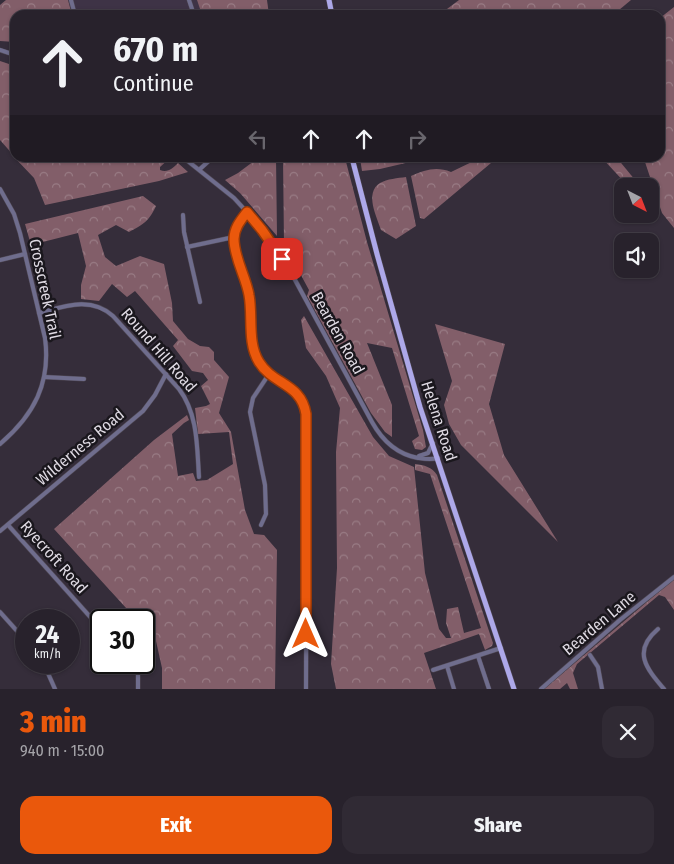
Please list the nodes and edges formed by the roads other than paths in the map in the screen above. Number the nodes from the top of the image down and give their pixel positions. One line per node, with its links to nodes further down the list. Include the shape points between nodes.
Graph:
1 (190, 162): 4 (street, Bearden Road)
2 (208, 162): 4 (street)
3 (353, 162): 18 (main road, Helena Road, via 403,349)
4 (200, 169): 6 (street, Bearden Road)
5 (0, 189): 10 (street, Crosscreek Trail, via 14,214)
6 (247, 212): 8 (street); 20 (street, Bearden Road, via 287,267 376,429 394,448)
7 (183, 215): 9 (street)
8 (234, 237): 9 (street); 15 (street, via 249,294 254,351 258,362)
9 (188, 247): 12 (street)
10 (25, 254): 11 (street); 13 (street, Crosscreek Trail)
11 (0, 260)
12 (200, 302)
13 (39, 312): 14 (street, Round Hill Road, via 80,303 101,307); 16 (street, Crosscreek Trail, via 46,346)
14 (166, 374): 22 (street, Round Hill Road, via 190,407); 23 (street, Wilderness Road, via 143,411)
15 (269, 374): 24 (street, via 253,398 250,412 265,485 266,514); 40 (street, via 289,386 306,409)
16 (44, 377): 17 (street); 19 (street, Crosscreek Trail, via 31,410)
17 (84, 380)
18 (433, 443): 20 (street, via 428,453); 21 (main road, Helena Road)
19 (0, 444)
20 (416, 457): 21 (street, Bearden Road)
21 (438, 458): 31 (main road, Helena Road)
22 (199, 477)
23 (8, 525): 25 (street, Wilderness Road); 28 (street, Ryecroft Road)
24 (261, 525)
25 (0, 532)
26 (674, 577): 44 (street, Bearden Lane)
27 (0, 612): 29 (street)
28 (90, 616)
29 (15, 629)
30 (658, 629): 46 (street, via 647,641 644,656 648,670)
31 (501, 648): 33 (street); 43 (main road, Helena Road)
32 (590, 655): 45 (street, via 598,668)
33 (478, 656): 34 (street); 42 (street)
34 (447, 666): 35 (street); 41 (street)
35 (433, 670)
36 (48, 674): 38 (street)
37 (138, 674): 39 (street)
38 (55, 689)
39 (138, 689)
40 (306, 689)
41 (454, 689)
42 (489, 689)
43 (514, 689)
44 (541, 689)
45 (602, 689)
46 (664, 689)

